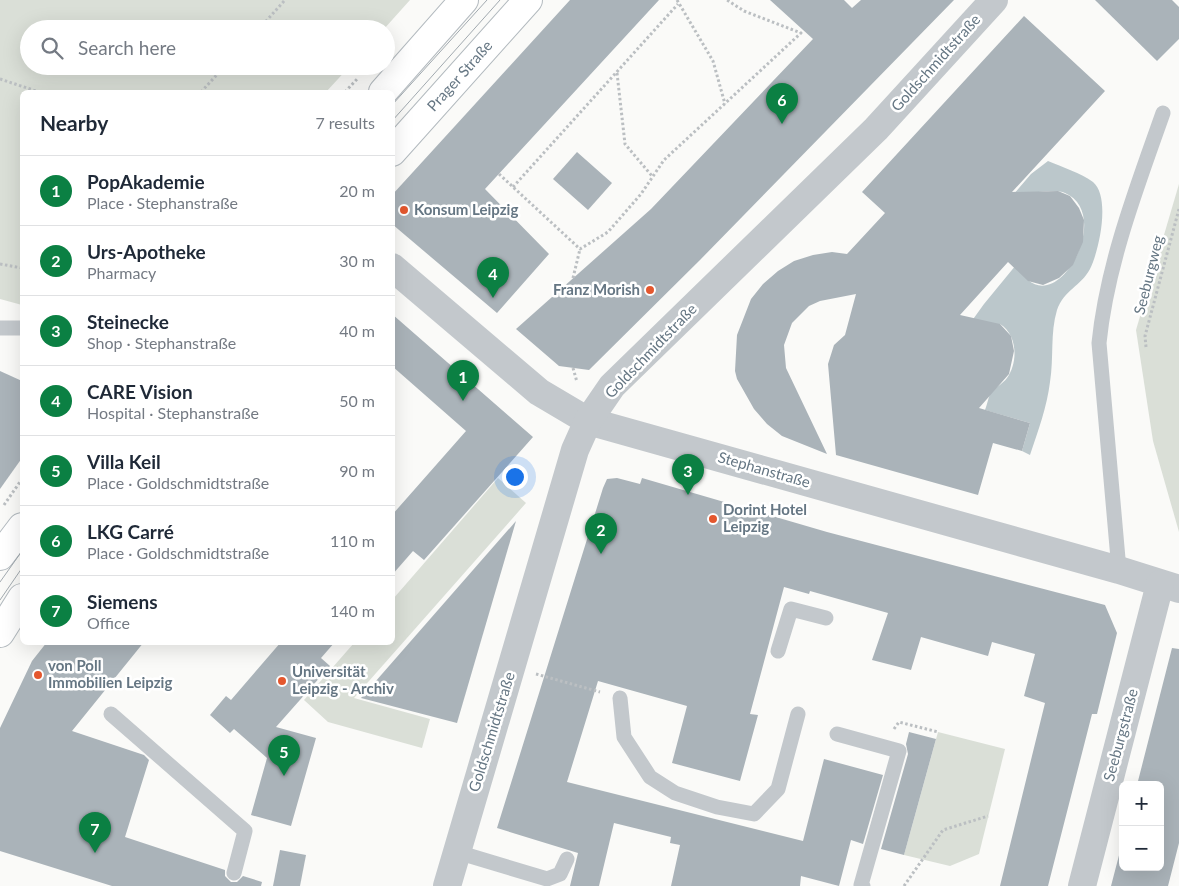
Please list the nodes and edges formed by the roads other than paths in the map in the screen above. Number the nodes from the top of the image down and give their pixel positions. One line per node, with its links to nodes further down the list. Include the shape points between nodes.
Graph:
1 (464, 0): 4 (main road)
2 (528, 0): 6 (main road, Prager Straße)
3 (994, 0): 10 (street, Goldschmidtstraße, via 876,129 612,386)
4 (385, 90)
5 (1163, 113): 13 (lane, via 1131,206 1102,312 1099,343)
6 (395, 149)
7 (395, 270): 10 (street, Stephanstraße, via 539,392)
8 (0, 328): 9 (lane)
9 (20, 328)
10 (588, 420): 13 (street, Stephanstraße); 23 (street, Goldschmidtstraße, via 576,450)
11 (20, 529): 12 (main road)
12 (0, 556)
13 (1119, 570): 14 (street, Stephanstraße)
14 (1170, 586): 28 (street, Seeburgstraße)
15 (20, 601): 17 (main road)
16 (826, 618): 18 (lane, via 791,609)
17 (0, 633)
18 (778, 651)
19 (620, 698): 21 (lane, via 624,737 650,777 675,793 716,807 754,814 778,789)
20 (110, 714): 25 (lane, via 245,831)
21 (798, 714)
22 (837, 734): 27 (lane, via 899,751)
23 (457, 852): 24 (lane, via 547,879 560,874); 26 (street, Goldschmidtstraße)
24 (567, 860)
25 (234, 873)
26 (447, 886)
27 (863, 886)
28 (1082, 886)

